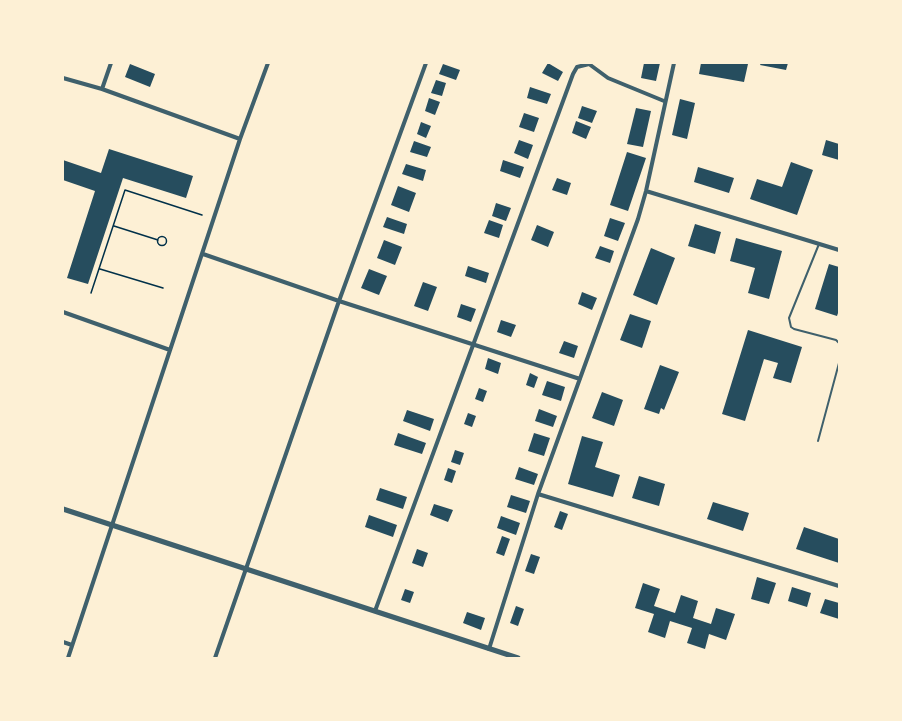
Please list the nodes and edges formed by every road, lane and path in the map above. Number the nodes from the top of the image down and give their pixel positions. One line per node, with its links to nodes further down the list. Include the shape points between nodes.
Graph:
1 (111, 63): 6 (street)
2 (268, 63): 8 (street)
3 (426, 63): 19 (street)
4 (674, 63): 7 (street)
5 (63, 78): 6 (street)
6 (102, 89): 8 (street)
7 (664, 101): 9 (street); 21 (street, via 608,78 589,64 577,67)
8 (240, 139): 15 (street)
9 (646, 192): 13 (street); 25 (street)
10 (202, 215): 11 (path, via 125,190)
11 (114, 226): 12 (path); 16 (path)
12 (158, 240)
13 (819, 244): 14 (street); 22 (lane, via 789,323 794,330)
14 (839, 250)
15 (203, 254): 19 (street); 23 (street)
16 (99, 268): 17 (path); 18 (path)
17 (162, 288)
18 (91, 293)
19 (339, 301): 21 (street); 30 (street)
20 (63, 312): 23 (street)
21 (473, 343): 25 (street); 32 (street)
22 (839, 343)
23 (170, 350): 29 (street)
24 (839, 363): 26 (lane)
25 (580, 379): 27 (street)
26 (818, 441)
27 (538, 494): 31 (street); 35 (street)
28 (63, 509): 29 (street)
29 (113, 526): 30 (street); 34 (street)
30 (244, 569): 32 (street); 37 (street)
31 (839, 586)
32 (375, 612): 35 (street)
33 (63, 642): 34 (street)
34 (72, 645): 36 (street)
35 (489, 649): 38 (street)
36 (68, 658)
37 (215, 658)
38 (518, 658)

